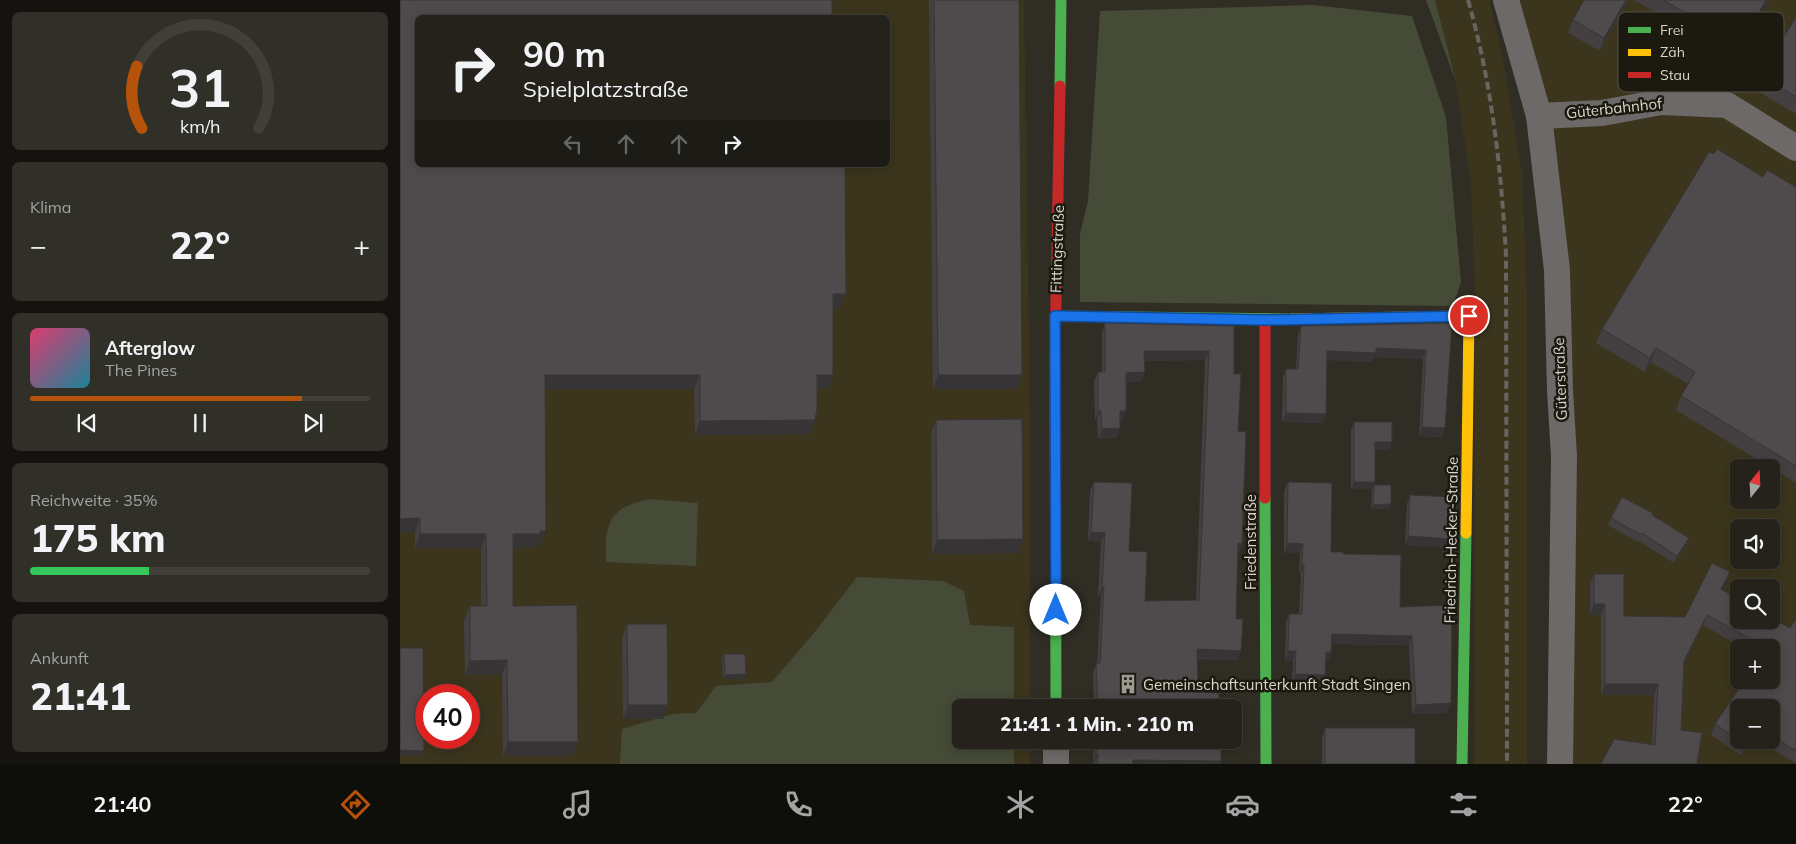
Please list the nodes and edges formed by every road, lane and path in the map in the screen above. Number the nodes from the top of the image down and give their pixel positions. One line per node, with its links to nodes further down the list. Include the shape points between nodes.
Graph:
1 (1061, 0): 5 (street, Fittingstraße)
2 (1506, 0): 3 (street, Güterstraße)
3 (1539, 116): 4 (street, Güterbahnhof, via 1602,113 1661,102 1727,105); 12 (street, Güterstraße, via 1557,270 1564,456)
4 (1796, 148)
5 (1055, 316): 6 (street); 7 (street, Fittingstraße)
6 (1265, 320): 10 (street, Friedenstraße); 11 (street, Friedrich-Hecker-Straße, via 1469,316)
7 (1056, 699)
8 (1056, 749): 9 (street)
9 (1056, 764)
10 (1266, 764)
11 (1462, 764)
12 (1560, 764)

